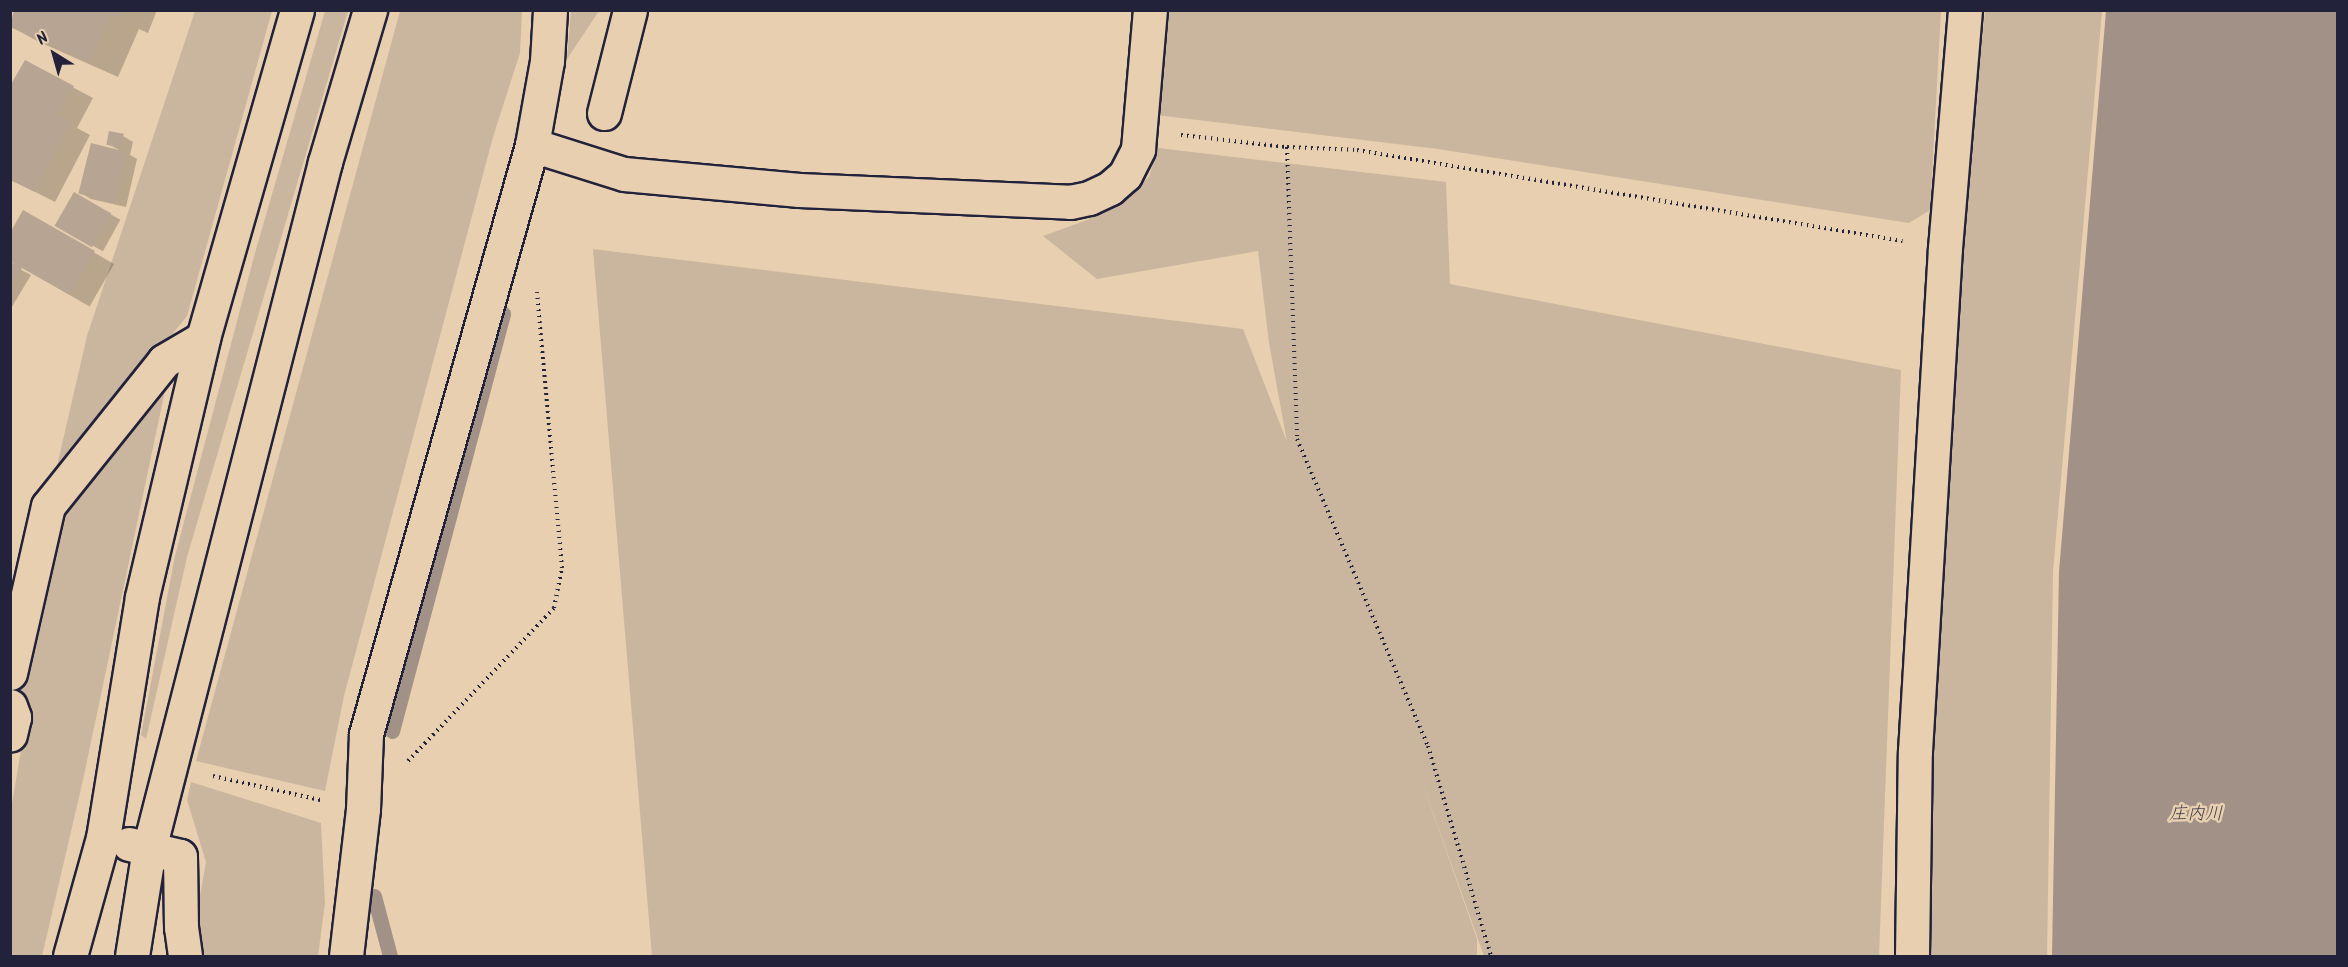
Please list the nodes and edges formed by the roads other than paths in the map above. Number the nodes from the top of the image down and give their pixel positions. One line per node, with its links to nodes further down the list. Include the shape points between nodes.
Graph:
1 (297, 10): 9 (street)
2 (370, 10): 14 (street, via 326,162)
3 (550, 10): 8 (street, via 547,61)
4 (630, 10): 7 (street)
5 (1150, 10): 8 (street, via 1138,149 1125,175 1089,198 1070,202 799,190 624,174)
6 (1965, 10): 19 (street, via 1945,248 1915,751)
7 (603, 112)
8 (532, 145): 18 (street, via 366,734 363,809)
9 (203, 338): 10 (street, via 164,361 48,506); 13 (street, via 142,597)
10 (10, 673)
11 (10, 706): 12 (street, via 14,717)
12 (10, 735)
13 (104, 838): 14 (street); 15 (street)
14 (149, 849): 16 (street); 17 (street, via 180,856)
15 (70, 957)
16 (132, 957)
17 (185, 957)
18 (346, 957)
19 (1912, 957)

